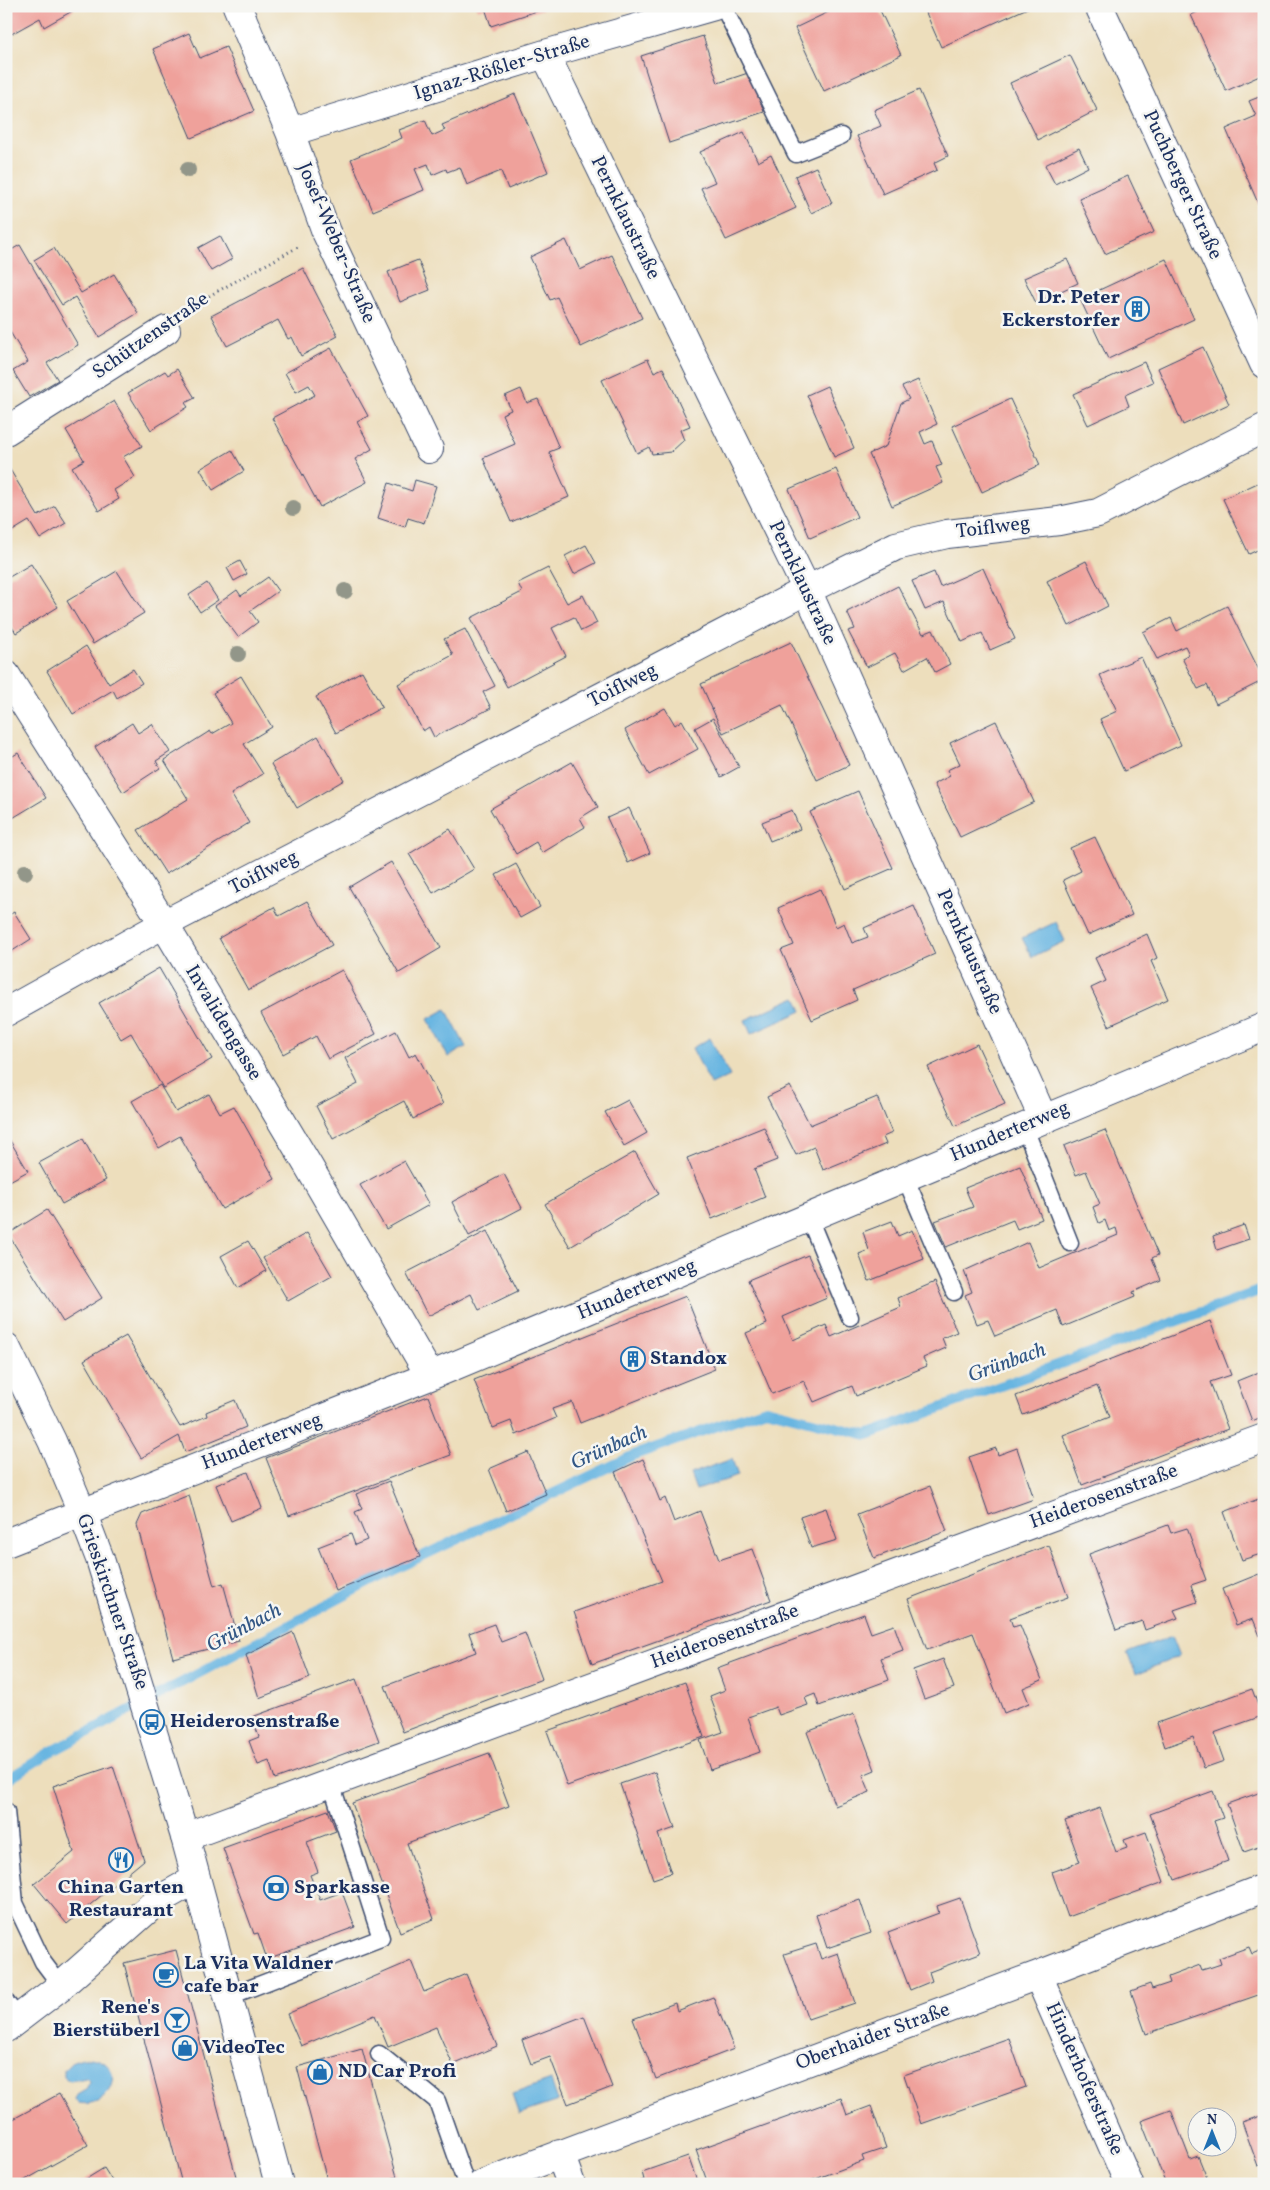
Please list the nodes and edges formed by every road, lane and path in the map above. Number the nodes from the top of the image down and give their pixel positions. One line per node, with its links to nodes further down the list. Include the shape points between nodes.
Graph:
1 (237, 6): 6 (street, Josef-Weber-Straße)
2 (714, 6): 5 (street, Ignaz-Rößler-Straße)
3 (722, 6): 7 (lane, via 796,154)
4 (1100, 6): 10 (street, Puchberger Straße)
5 (545, 54): 6 (street, Ignaz-Rößler-Straße); 14 (street, Pernklaustraße)
6 (290, 132): 8 (street, Josef-Weber-Straße)
7 (841, 136)
8 (326, 232): 9 (path, Schützenstraße, via 190,304); 13 (street, Josef-Weber-Straße)
9 (166, 330): 12 (street, Schützenstraße)
10 (1264, 364)
11 (1264, 428): 14 (street, Toiflweg, via 1098,512 1059,521 947,534 896,546)
12 (6, 431)
13 (429, 449)
14 (807, 590): 16 (street, Toiflweg); 19 (street, Pernklaustraße)
15 (6, 675): 16 (street, Invalidengasse)
16 (164, 924): 17 (street, Toiflweg); 26 (street, Invalidengasse)
17 (6, 1012)
18 (1264, 1027): 19 (street, Hunderterweg)
19 (1034, 1122): 20 (street, Hunderterweg); 22 (lane)
20 (905, 1177): 21 (street, Hunderterweg); 23 (lane)
21 (809, 1218): 24 (lane); 26 (street, Hunderterweg)
22 (1070, 1243)
23 (954, 1292)
24 (850, 1317)
25 (6, 1347): 28 (street, Grieskirchner Straße)
26 (430, 1376): 28 (street, Hunderterweg)
27 (1264, 1438): 30 (street, Heiderosenstraße)
28 (82, 1512): 29 (street, Hunderterweg); 32 (street, Grieskirchner Straße, via 100,1559)
29 (6, 1543)
30 (331, 1783): 32 (street, Heiderosenstraße); 37 (lane, via 381,1938)
31 (6, 1811): 36 (lane, via 15,1903 43,1962)
32 (186, 1837): 33 (street, Grieskirchner Straße)
33 (196, 1879): 36 (street, via 157,1901); 37 (street, Grieskirchner Straße)
34 (1264, 1888): 35 (street, Oberhaider Straße)
35 (1038, 1975): 40 (street, Oberhaider Straße); 45 (street, Hinderhoferstraße)
36 (61, 1986): 38 (street)
37 (230, 1996): 41 (street, Grieskirchner Straße)
38 (11, 2017)
39 (379, 2054): 42 (lane, via 437,2101)
40 (560, 2154): 43 (street, Oberhaider Straße); 44 (street)
41 (280, 2184)
42 (466, 2184)
43 (482, 2184)
44 (571, 2184)
45 (1129, 2184)

